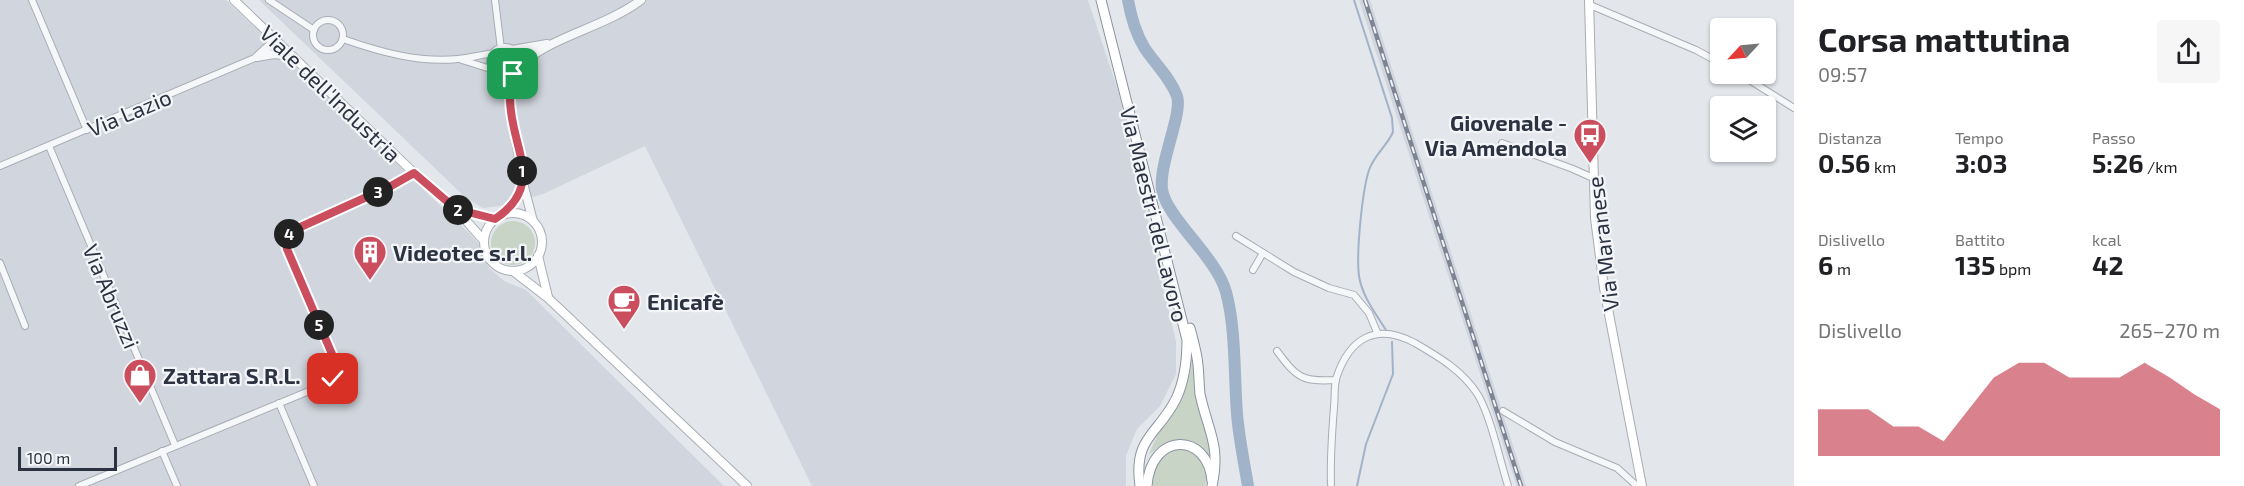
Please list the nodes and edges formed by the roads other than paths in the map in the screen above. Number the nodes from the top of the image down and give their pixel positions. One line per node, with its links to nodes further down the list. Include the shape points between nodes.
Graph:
1 (32, 0): 23 (street)
2 (234, 0): 9 (main road, Viale dell'Industria)
3 (269, 0): 8 (street)
4 (495, 0): 13 (street)
5 (641, 0): 11 (street, via 607,21)
6 (1101, 0): 37 (highway, Via Maestri del Lavoro)
7 (1590, 3): 16 (street); 28 (main road, Via Maranese)
8 (314, 30): 10 (street, via 323,21 333,21 340,26); 10 (street, via 316,44 324,50 338,47)
9 (273, 38): 14 (main road, Viale dell'Industria); 15 (street)
10 (343, 39): 17 (street, via 418,59)
11 (552, 44): 12 (street); 18 (street)
12 (512, 50): 13 (street); 18 (street, via 518,56)
13 (499, 51): 17 (street); 19 (street, via 492,59)
14 (292, 56): 15 (street); 27 (main road, Viale dell'Industria)
15 (257, 57): 23 (street, Via Lazio)
16 (1710, 58)
17 (458, 59): 19 (street)
18 (515, 71): 19 (street); 21 (street)
19 (497, 72): 21 (street)
20 (1756, 84): 22 (street)
21 (509, 98): 29 (street)
22 (1794, 108)
23 (87, 130): 25 (street, Via Lazio)
24 (1502, 143): 28 (street)
25 (49, 146): 26 (street, Via Lazio); 50 (street, Via Abruzzi)
26 (0, 166)
27 (414, 173): 30 (main road, Viale dell'Industria); 47 (street, via 287,236 287,249 338,368 326,384)
28 (1593, 178): 61 (main road, Via Maranese, via 1604,288)
29 (523, 183): 31 (street); 33 (street)
30 (456, 209): 32 (main road, Viale dell'Industria); 35 (main road, Viale dell'Industria)
31 (505, 214): 32 (main road); 33 (main road, via 520,214)
32 (495, 219): 35 (main road)
33 (533, 221): 38 (main road, via 541,234)
34 (1236, 236): 36 (street)
35 (484, 241): 41 (main road, Viale dell'Industria, via 492,262)
36 (1263, 253): 40 (street); 44 (street, via 1315,282 1354,295)
37 (1166, 255): 49 (highway, Via Maestri del Lavoro, via 1183,321 1187,356 1182,387); 58 (highway, via 1193,338 1216,466 1212,486 1208,465 1200,453 1180,444 1166,446 1152,462)
38 (538, 256): 41 (main road, via 532,264); 42 (main road)
39 (0, 263): 43 (street)
40 (1253, 270)
41 (513, 271): 42 (main road, Viale dell'Industria)
42 (548, 298): 56 (main road, Viale dell'Industria)
43 (26, 326)
44 (1380, 333): 46 (street, via 1359,340); 59 (street, via 1410,341 1446,360 1476,393)
45 (1277, 351): 46 (street, via 1293,372 1307,379)
46 (1336, 380): 52 (street)
47 (279, 403): 50 (street); 55 (street)
48 (1503, 411): 60 (street, via 1555,442 1617,468)
49 (1158, 423): 57 (highway, via 1141,450 1135,470); 58 (highway, via 1145,458)
50 (174, 445): 51 (street)
51 (162, 451): 53 (street); 54 (street)
52 (1331, 484)
53 (79, 486)
54 (177, 486)
55 (314, 486)
56 (747, 486)
57 (1138, 486)
58 (1147, 486)
59 (1508, 486)
60 (1637, 486)
61 (1642, 486)

